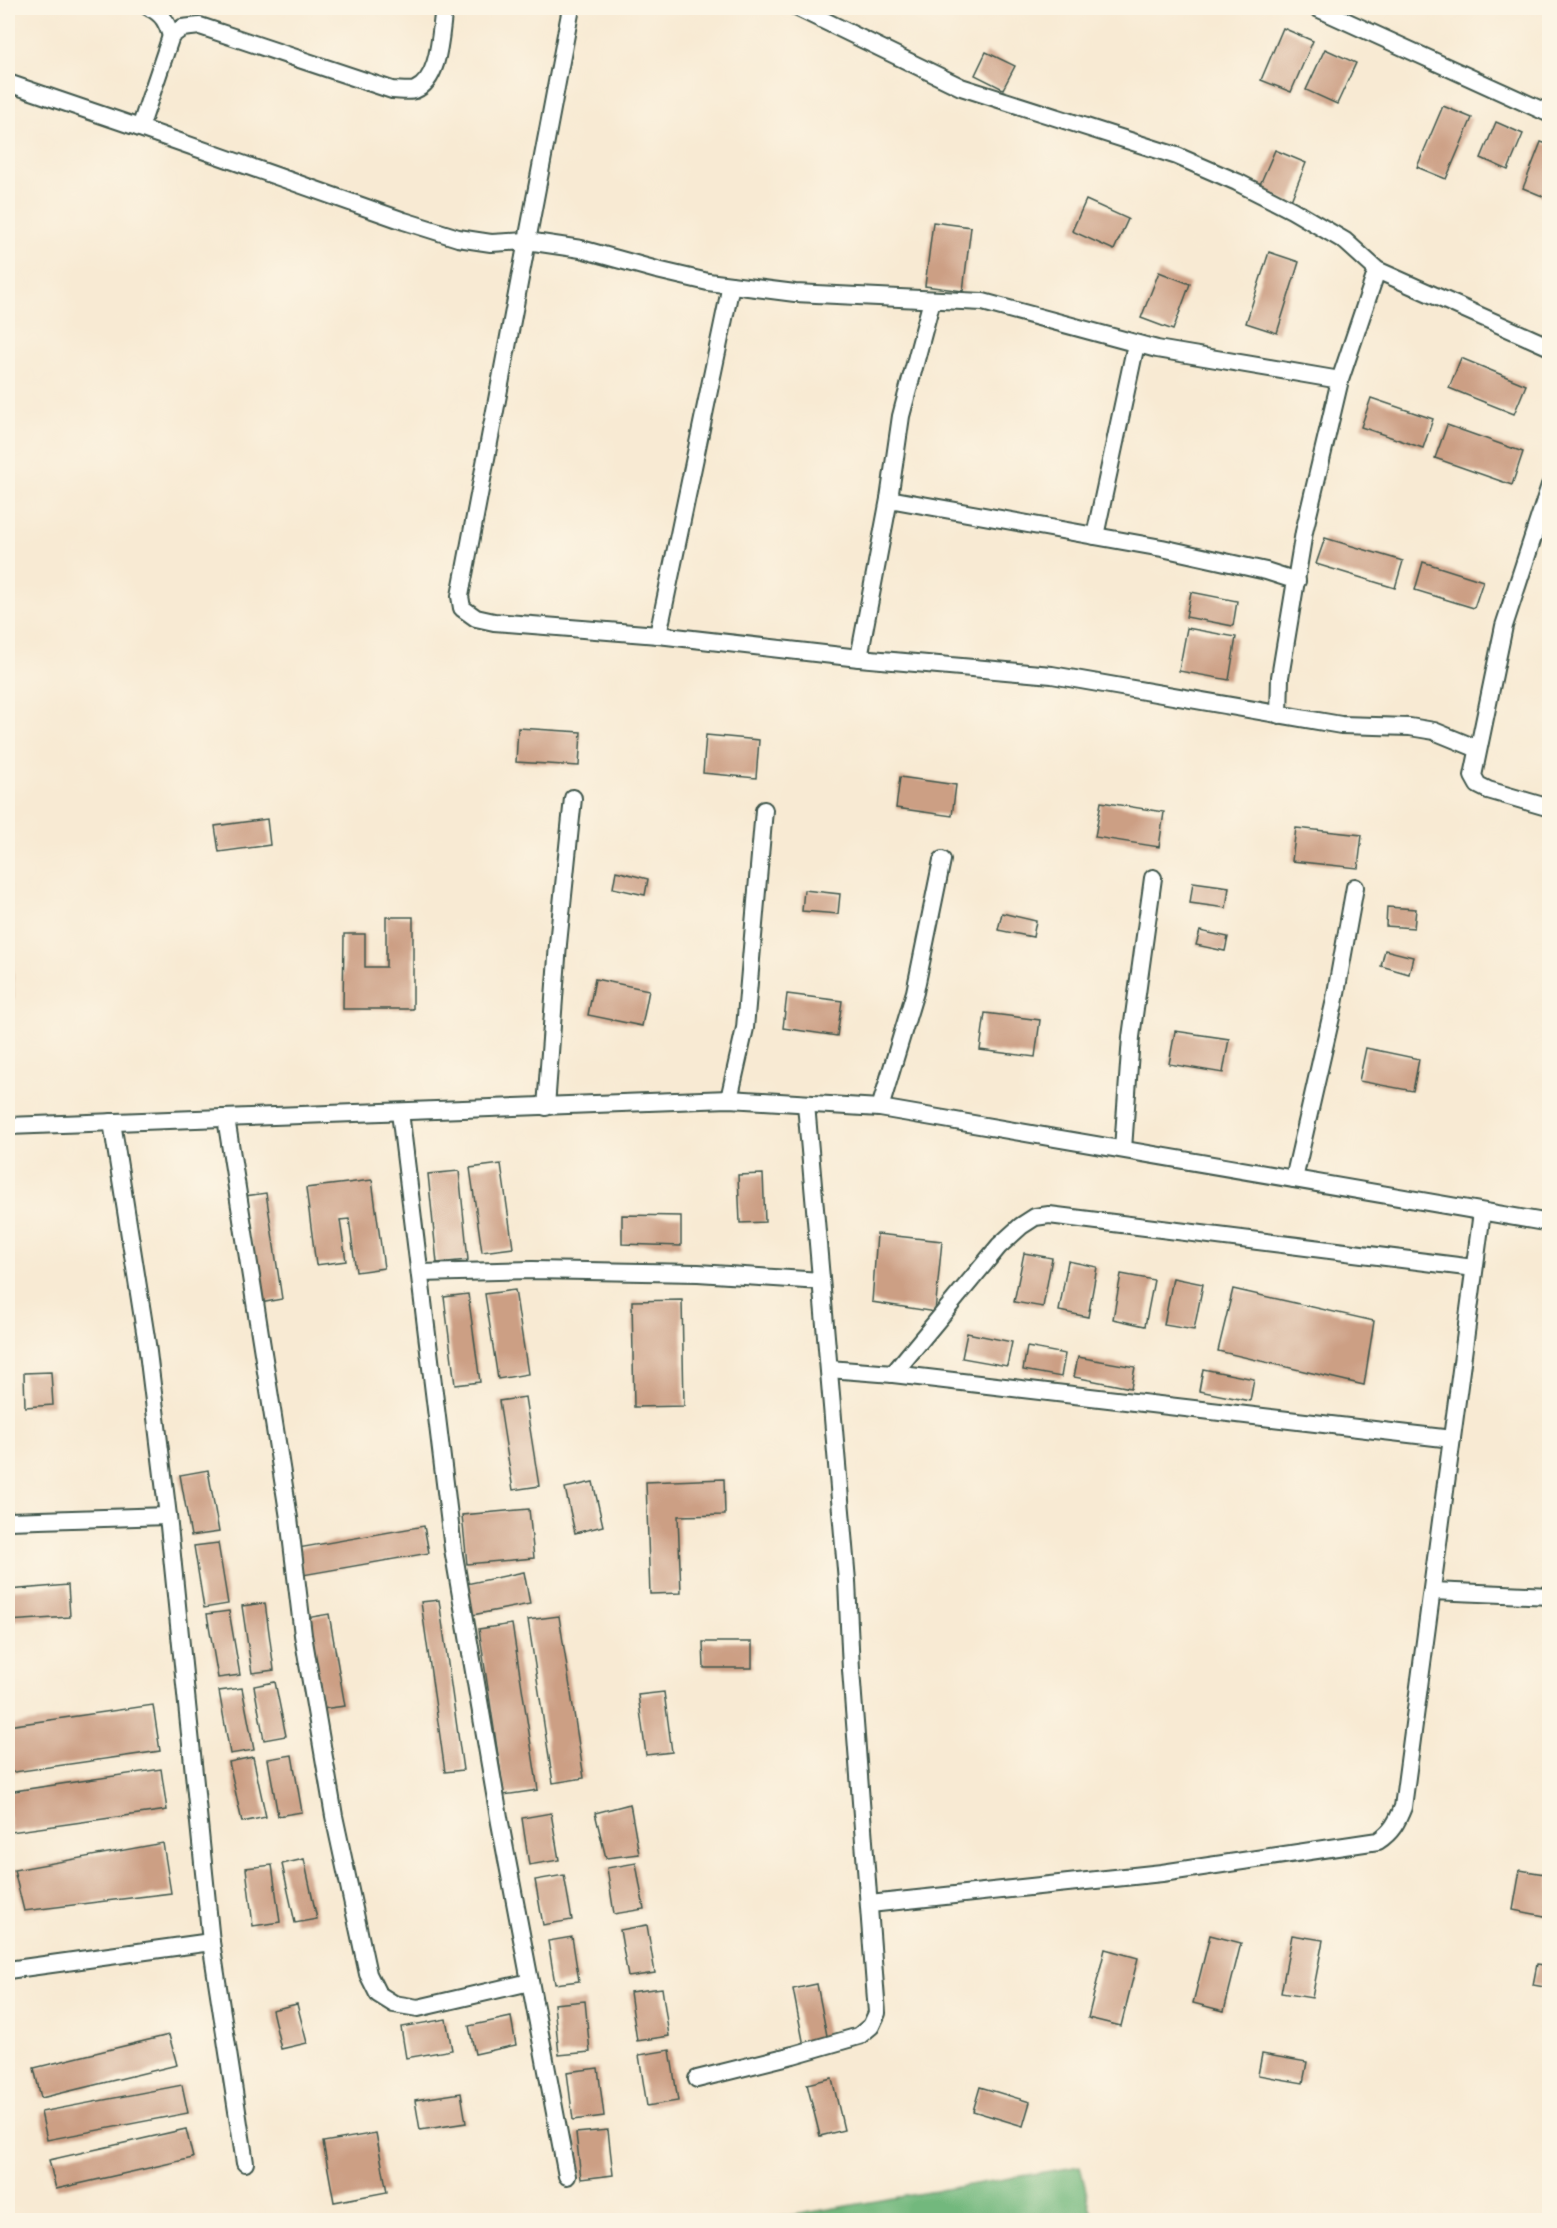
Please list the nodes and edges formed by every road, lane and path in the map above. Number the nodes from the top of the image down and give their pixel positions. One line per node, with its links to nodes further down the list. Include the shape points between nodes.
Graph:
1 (150, 8): 6 (street, via 166,21)
2 (444, 8): 6 (street, via 436,64 427,82 414,91 392,90 200,26 182,28)
3 (571, 8): 10 (street)
4 (798, 8): 11 (street, via 961,87 1176,156 1237,182 1345,241)
5 (1317, 8): 8 (street)
6 (171, 36): 9 (street)
7 (8, 83): 9 (street)
8 (1550, 114)
9 (140, 128): 10 (street, via 458,238 491,243)
10 (527, 241): 12 (street, via 581,249); 21 (street, via 460,596 462,608 476,618 494,622)
11 (1377, 270): 15 (street); 16 (street)
12 (731, 285): 13 (street, via 795,293); 21 (street)
13 (932, 300): 14 (street, via 983,302); 18 (street, via 901,416)
14 (1136, 344): 16 (street); 19 (street)
15 (1550, 347)
16 (1340, 380): 20 (street, via 1304,532)
17 (1550, 485): 24 (street, via 1504,626)
18 (889, 499): 19 (street); 22 (street)
19 (1095, 536): 20 (street, via 1266,571)
20 (1297, 581): 23 (street, via 1280,677)
21 (658, 635): 22 (street)
22 (859, 658): 23 (street, via 1052,675)
23 (1279, 715): 24 (street, via 1341,725 1434,731)
24 (1478, 749): 26 (street, via 1473,776 1478,785)
25 (573, 798): 33 (street)
26 (1550, 808)
27 (765, 810): 31 (street, via 745,1028)
28 (942, 860): 34 (street, via 915,992)
29 (1153, 878): 39 (street, via 1131,1037)
30 (1355, 887): 40 (street, via 1334,1004)
31 (729, 1099): 32 (street); 33 (street)
32 (806, 1104): 34 (street); 45 (street)
33 (546, 1107): 35 (street)
34 (880, 1108): 39 (street)
35 (400, 1112): 36 (street); 44 (street)
36 (226, 1118): 37 (street); 56 (street, via 289,1518 303,1635 334,1816 368,1974 378,1994 394,2004 418,2008)
37 (112, 1122): 38 (street); 49 (street, via 147,1344)
38 (8, 1126)
39 (1123, 1149): 40 (street)
40 (1294, 1179): 41 (street)
41 (1482, 1212): 42 (street); 43 (street)
42 (1550, 1223)
43 (1474, 1268): 47 (street, via 1061,1216 1035,1216 999,1246); 48 (street)
44 (420, 1273): 45 (street, via 686,1272); 56 (street, via 453,1548)
45 (821, 1281): 46 (street)
46 (829, 1369): 47 (street); 53 (street)
47 (893, 1374): 48 (street)
48 (1452, 1439): 51 (street)
49 (168, 1516): 50 (street); 54 (street)
50 (8, 1521)
51 (1432, 1591): 52 (street); 53 (street, via 1403,1807 1389,1834 1378,1841 1162,1873)
52 (1550, 1596)
53 (870, 1904): 57 (street, via 877,2013 871,2026 859,2036)
54 (211, 1942): 55 (street); 58 (street)
55 (8, 1970)
56 (530, 1982): 59 (street)
57 (697, 2079)
58 (245, 2163)
59 (567, 2176)

